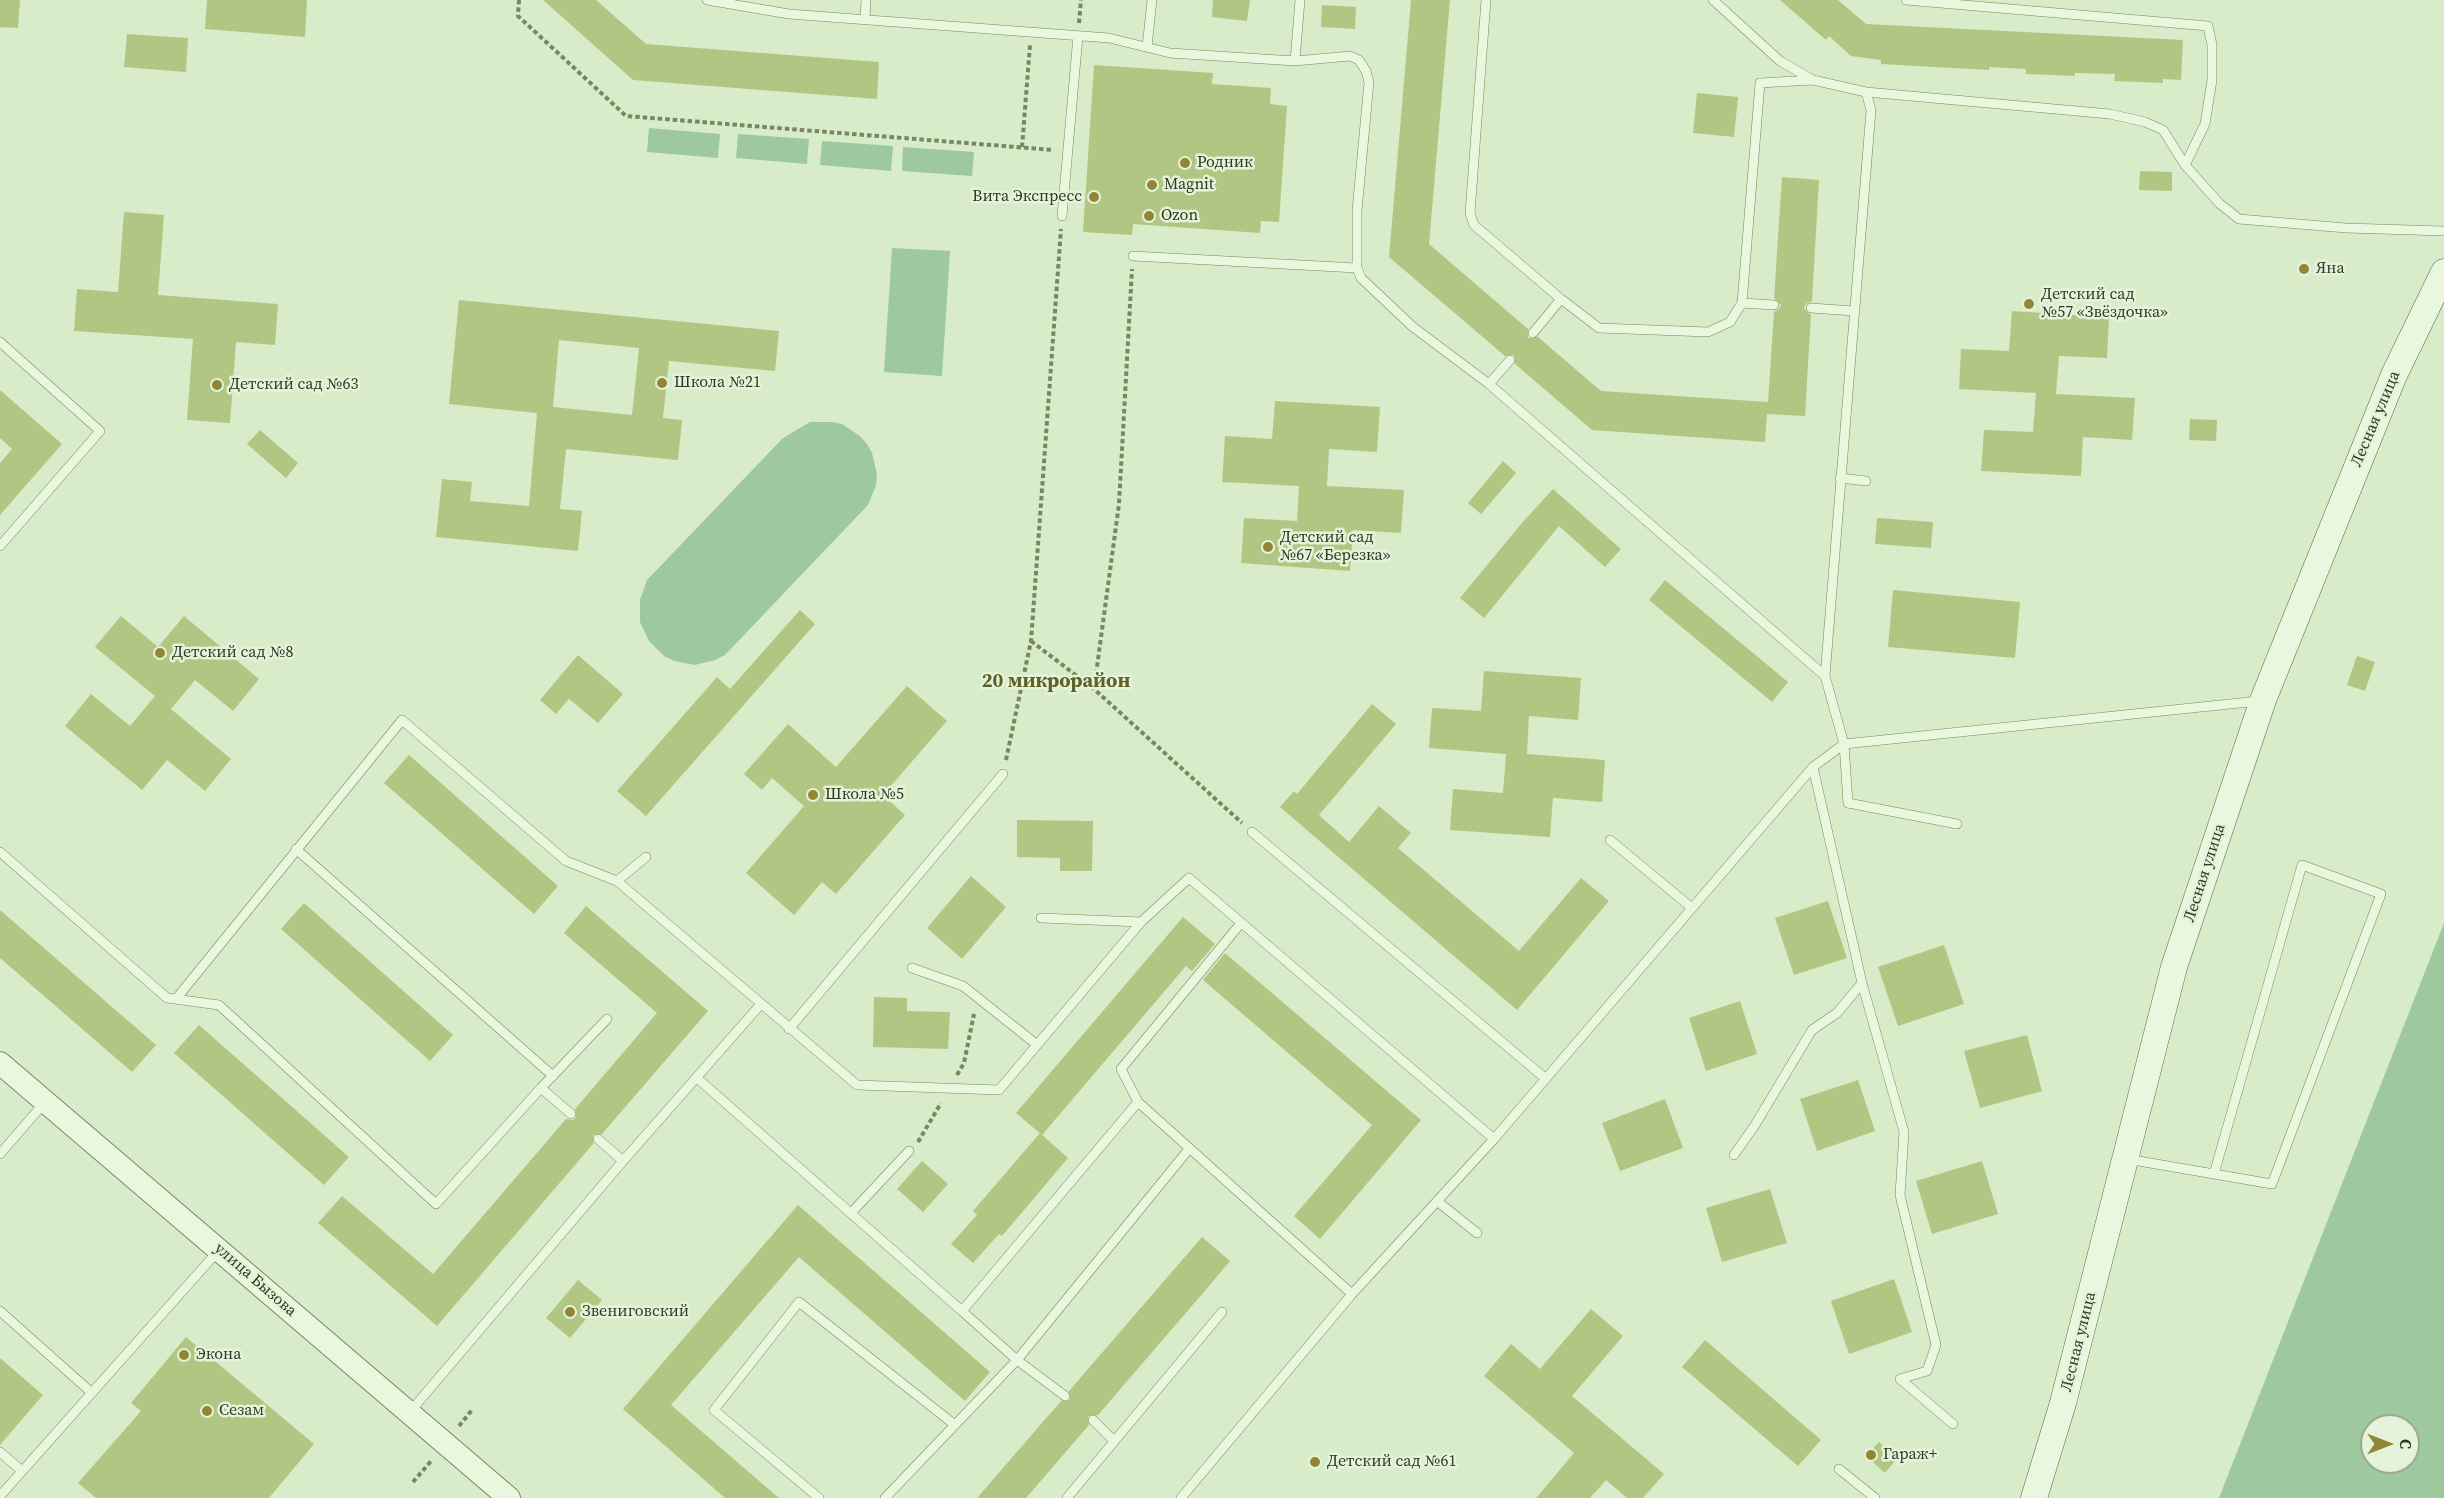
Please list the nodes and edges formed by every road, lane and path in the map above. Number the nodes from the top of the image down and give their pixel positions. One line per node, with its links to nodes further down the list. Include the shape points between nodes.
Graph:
1 (519, 0): 17 (path, via 518,16 626,116)
2 (706, 0): 10 (lane, via 789,14)
3 (866, 0): 10 (lane)
4 (1081, 0): 12 (path)
5 (1152, 0): 13 (lane)
6 (1300, 0): 14 (lane)
7 (1485, 0): 25 (lane, via 1470,213 1474,225)
8 (1713, 0): 15 (lane, via 1779,62)
9 (1906, 0): 19 (lane, via 2208,26 2212,45 2209,102 2205,124)
10 (865, 19): 11 (lane)
11 (1031, 32): 12 (lane); 17 (path)
12 (1078, 36): 13 (lane, via 1109,38); 18 (lane)
13 (1147, 48): 14 (lane)
14 (1295, 61): 23 (lane, via 1350,56 1359,60 1366,71 1369,82 1357,210)
15 (1813, 80): 16 (lane); 26 (lane, via 1760,83)
16 (1866, 92): 19 (lane, via 2110,114 2163,130); 29 (lane, via 1871,110)
17 (1022, 147): 18 (path)
18 (1066, 151): 20 (lane)
19 (2185, 165): 21 (lane, via 2239,219)
20 (1062, 216): 37 (path)
21 (2444, 231)
22 (1133, 256): 23 (lane); 39 (path, via 1119,504)
23 (1357, 268): 33 (lane, via 1361,278 1413,327)
24 (2444, 272): 40 (main road, Лесная улица, via 2394,375)
25 (1561, 300): 26 (lane, via 1599,328 1708,332 1730,322); 30 (lane)
26 (1742, 303): 27 (lane)
27 (1774, 305)
28 (1811, 308): 29 (lane)
29 (1854, 311): 34 (lane)
30 (1533, 333)
31 (0, 342): 36 (lane, via 100,431)
32 (1510, 360): 33 (lane)
33 (1490, 384): 38 (lane)
34 (1840, 478): 35 (lane); 38 (lane)
35 (1866, 481)
36 (0, 546)
37 (1031, 641): 39 (path); 43 (path)
38 (1825, 676): 41 (lane)
39 (1094, 689): 45 (path)
40 (2263, 700): 41 (lane); 76 (main road, Лесная улица, via 2174,967)
41 (1844, 744): 42 (lane); 44 (lane, via 1848,803)
42 (1813, 766): 51 (lane); 56 (lane)
43 (1003, 774): 60 (lane)
44 (1957, 824)
45 (1252, 832): 65 (lane)
46 (1610, 840): 51 (lane)
47 (296, 849): 50 (lane, via 402,720 566,861); 57 (lane); 63 (lane)
48 (0, 852): 57 (lane, via 166,998)
49 (646, 857): 50 (lane)
50 (617, 881): 58 (lane)
51 (1692, 908): 65 (lane)
52 (1041, 918): 53 (lane)
53 (1141, 922): 54 (lane, via 1189,878); 61 (lane)
54 (1242, 923): 68 (lane, via 1121,1069); 71 (lane)
55 (912, 968): 61 (lane, via 963,986)
56 (1862, 983): 75 (lane, via 1837,1013 1812,1030); 92 (lane, via 1904,1132 1900,1195 1936,1345 1927,1371 1900,1379)
57 (177, 999): 66 (lane, via 219,1005 436,1204)
58 (761, 1004): 60 (lane); 64 (lane)
59 (607, 1019): 63 (lane)
60 (789, 1029): 61 (lane, via 857,1085 999,1090)
61 (1036, 1044)
62 (0, 1063): 67 (street, улица Бызова)
63 (553, 1076): 66 (lane)
64 (697, 1078): 77 (lane); 80 (lane)
65 (1546, 1079): 71 (lane)
66 (542, 1088): 69 (lane)
67 (45, 1101): 74 (lane); 82 (street, улица Бызова)
68 (1138, 1101): 72 (lane); 85 (lane)
69 (571, 1114)
70 (598, 1139): 77 (lane)
71 (1494, 1139): 79 (lane)
72 (1189, 1149): 83 (lane); 87 (lane)
73 (909, 1151): 80 (lane)
74 (0, 1154)
75 (1734, 1155)
76 (2125, 1159): 78 (lane); 105 (main road, Лесная улица, via 2063,1403)
77 (623, 1161): 90 (lane)
78 (2214, 1174): 78 (lane, via 2302,865 2381,894 2272,1184)
79 (1437, 1201): 81 (lane); 83 (lane)
80 (851, 1213): 85 (lane)
81 (1477, 1233)
82 (219, 1250): 88 (lane); 90 (street, улица Бызова)
83 (1352, 1294): 103 (lane)
84 (0, 1311): 88 (lane)
85 (962, 1311): 87 (lane)
86 (1222, 1312): 94 (lane)
87 (1017, 1360): 89 (lane); 93 (lane)
88 (92, 1393): 97 (lane)
89 (1065, 1396)
90 (409, 1413): 98 (street, улица Бызова)
91 (1093, 1420): 94 (lane)
92 (1953, 1424)
93 (955, 1425): 100 (lane, via 799,1302 714,1410); 101 (lane)
94 (1114, 1441): 102 (lane)
95 (0, 1452): 97 (lane)
96 (1839, 1469): 104 (lane)
97 (21, 1471): 99 (lane)
98 (500, 1495)
99 (0, 1496)
100 (819, 1498)
101 (885, 1498)
102 (1067, 1498)
103 (1181, 1498)
104 (1875, 1498)
105 (2034, 1498)

